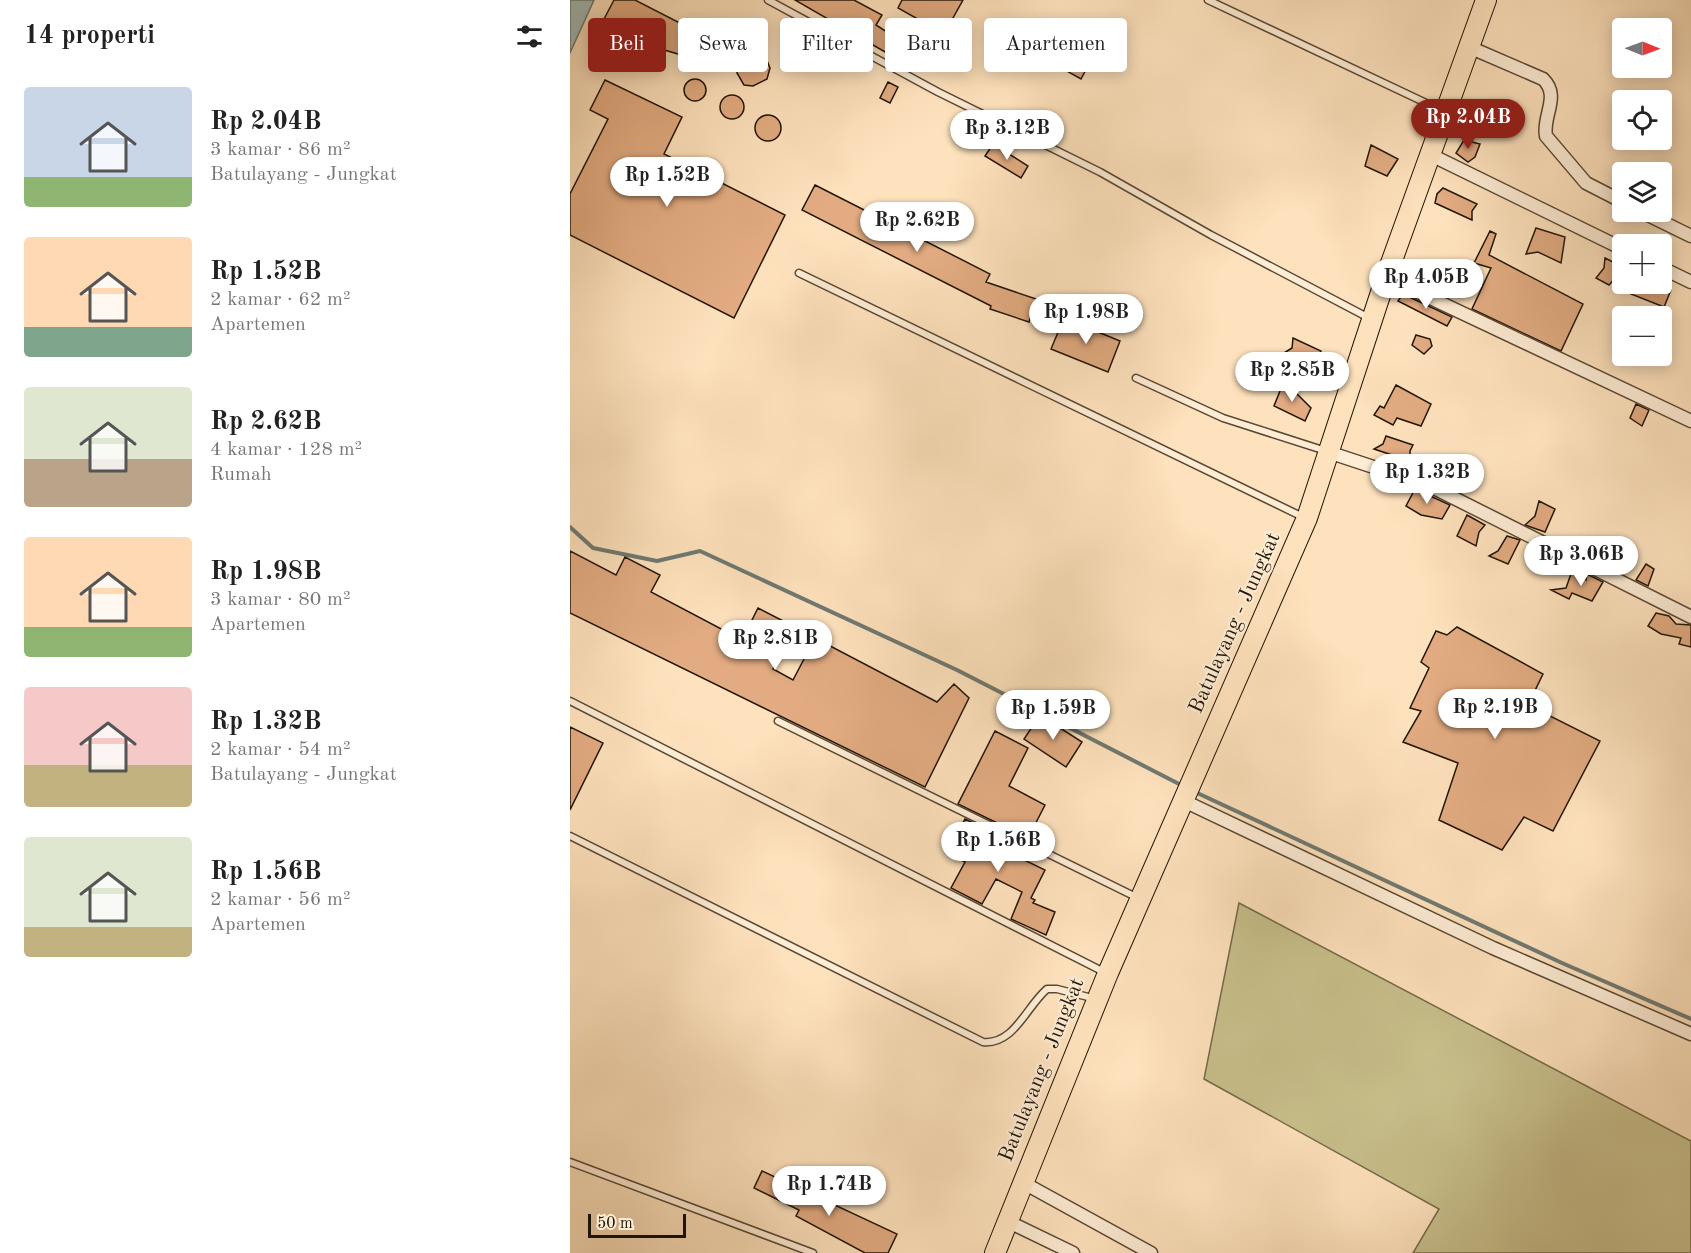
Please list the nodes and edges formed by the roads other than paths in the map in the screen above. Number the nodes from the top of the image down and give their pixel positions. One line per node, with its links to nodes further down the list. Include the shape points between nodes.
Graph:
1 (768, 0): 15 (lane)
2 (1208, 0): 5 (lane)
3 (1486, 0): 4 (highway, Batulayang - Jungkat)
4 (1469, 47): 5 (highway, Batulayang - Jungkat); 7 (street, via 1543,79 1550,86 1552,101 1544,129 1546,136 1586,183)
5 (1443, 111): 6 (highway, Batulayang - Jungkat)
6 (1429, 153): 10 (street); 13 (highway, Batulayang - Jungkat)
7 (1612, 196)
8 (1662, 222): 9 (street)
9 (1691, 237)
10 (1612, 244)
11 (799, 273): 19 (lane)
12 (1672, 273): 14 (street)
13 (1386, 277): 15 (highway, Batulayang - Jungkat); 17 (street)
14 (1691, 282)
15 (1372, 319): 18 (highway, Batulayang - Jungkat)
16 (1136, 378): 18 (lane, via 1223,418)
17 (1691, 421)
18 (1328, 452): 19 (highway, Batulayang - Jungkat); 20 (street, via 1428,485)
19 (1307, 518): 23 (highway, Batulayang - Jungkat)
20 (1691, 617)
21 (570, 701): 26 (lane)
22 (778, 721): 25 (lane)
23 (1186, 792): 25 (highway, Batulayang - Jungkat); 28 (street, via 1493,948)
24 (570, 836): 27 (lane, via 983,1042 1007,1036 1047,990)
25 (1140, 899): 26 (highway, Batulayang - Jungkat)
26 (1108, 974): 27 (highway, Batulayang - Jungkat)
27 (1097, 999): 30 (highway, Batulayang - Jungkat)
28 (1691, 1034)
29 (570, 1162): 32 (lane)
30 (1022, 1182): 31 (highway, Batulayang - Jungkat); 35 (street)
31 (1008, 1221): 33 (highway, Batulayang - Jungkat); 34 (street)
32 (813, 1253)
33 (995, 1253)
34 (1073, 1253)
35 (1151, 1253)

